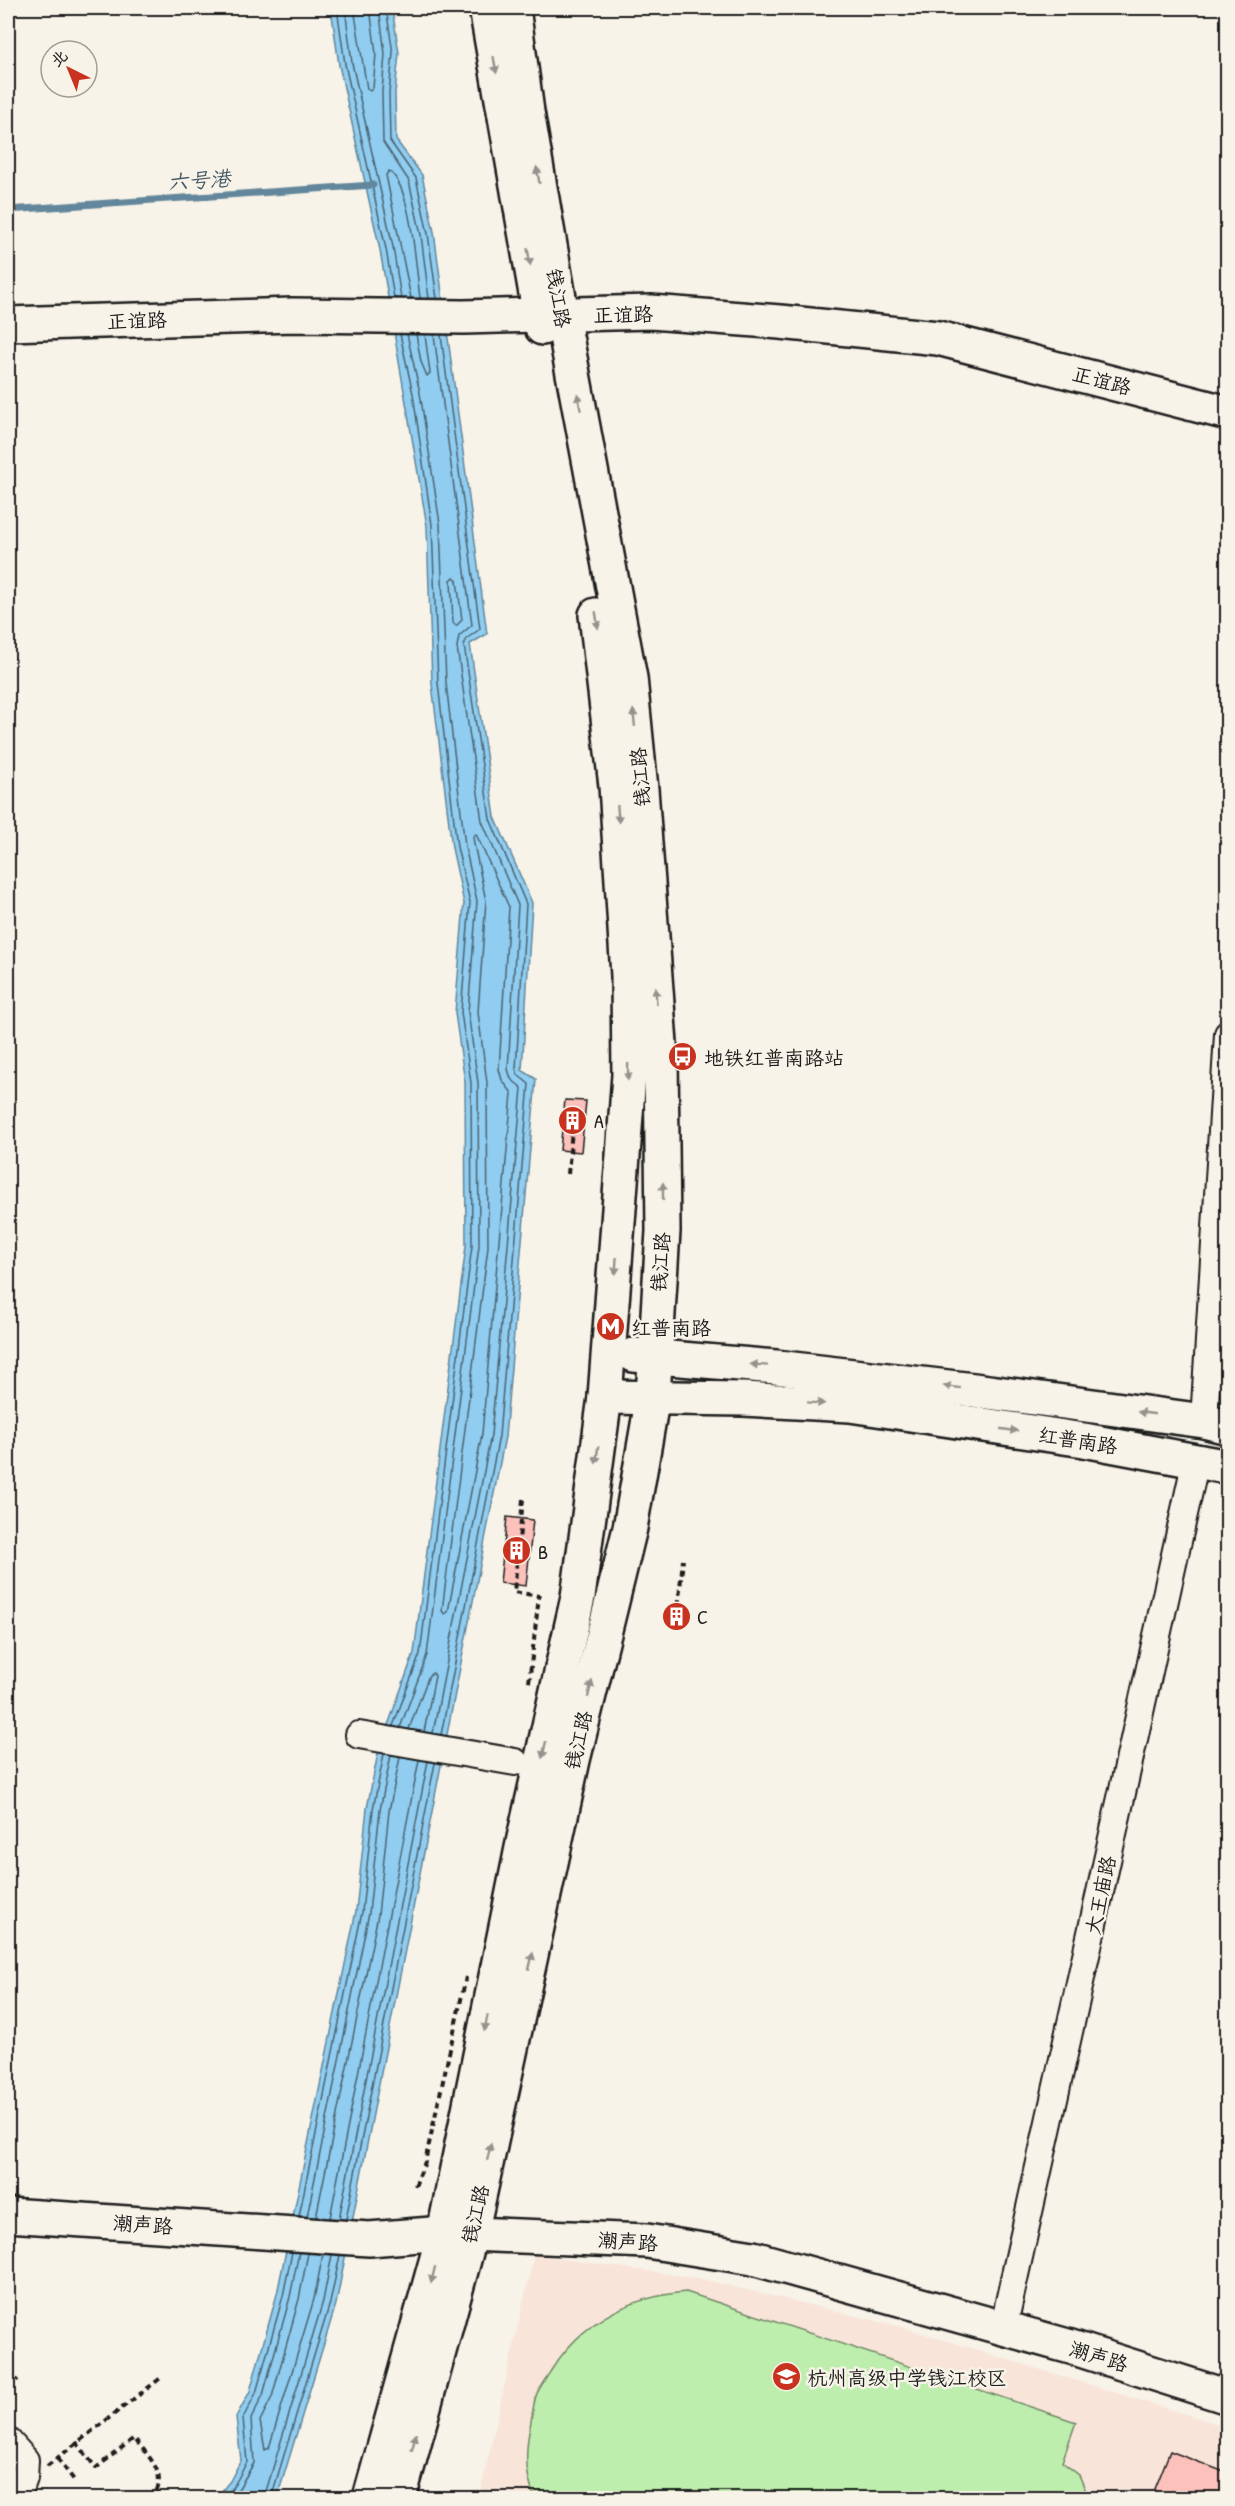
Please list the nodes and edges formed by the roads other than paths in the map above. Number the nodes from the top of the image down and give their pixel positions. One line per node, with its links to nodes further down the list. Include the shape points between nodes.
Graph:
1 (486, 8): 3 (main road, 钱江路, one-way to 3)
2 (513, 8): 3 (main road, 钱江路, one-way to 2)
3 (551, 315): 4 (main road, 正谊路, via 292,315); 5 (main road, 正谊路, via 651,312 938,338); 7 (main road, 钱江路, one-way to 7, via 603,656 628,976 628,1075); 8 (main road, 钱江路, one-way to 3, via 663,1232 662,1093 630,678)
4 (8, 324)
5 (1227, 413)
6 (1227, 1034): 11 (street)
7 (610, 1353): 8 (main road, 红普南路); 10 (main road, 钱江路)
8 (655, 1357): 9 (main road, 钱江路); 11 (main road, 红普南路, one-way to 8, via 916,1383)
9 (653, 1396): 10 (main road, 红普南路); 12 (main road, 红普南路, one-way to 12, via 850,1405); 17 (main road, 钱江路, one-way to 9, via 630,1528)
10 (605, 1397): 17 (main road, 钱江路, one-way to 17, via 578,1597 524,1838)
11 (1216, 1424)
12 (1196, 1460): 13 (main road, 红普南路); 18 (street, 大王庙路)
13 (1227, 1467)
14 (359, 1736): 15 (street)
15 (503, 1760)
16 (8, 2215): 17 (main road, 潮声路, via 369,2239)
17 (457, 2234): 18 (main road, 潮声路, via 647,2241 753,2258); 22 (main road, 钱江路, one-way to 22); 23 (main road, 钱江路, one-way to 17)
18 (1003, 2329): 19 (main road, 潮声路)
19 (1227, 2397)
20 (8, 2441): 21 (street, via 25,2460)
21 (19, 2493)
22 (370, 2499)
23 (399, 2499)

